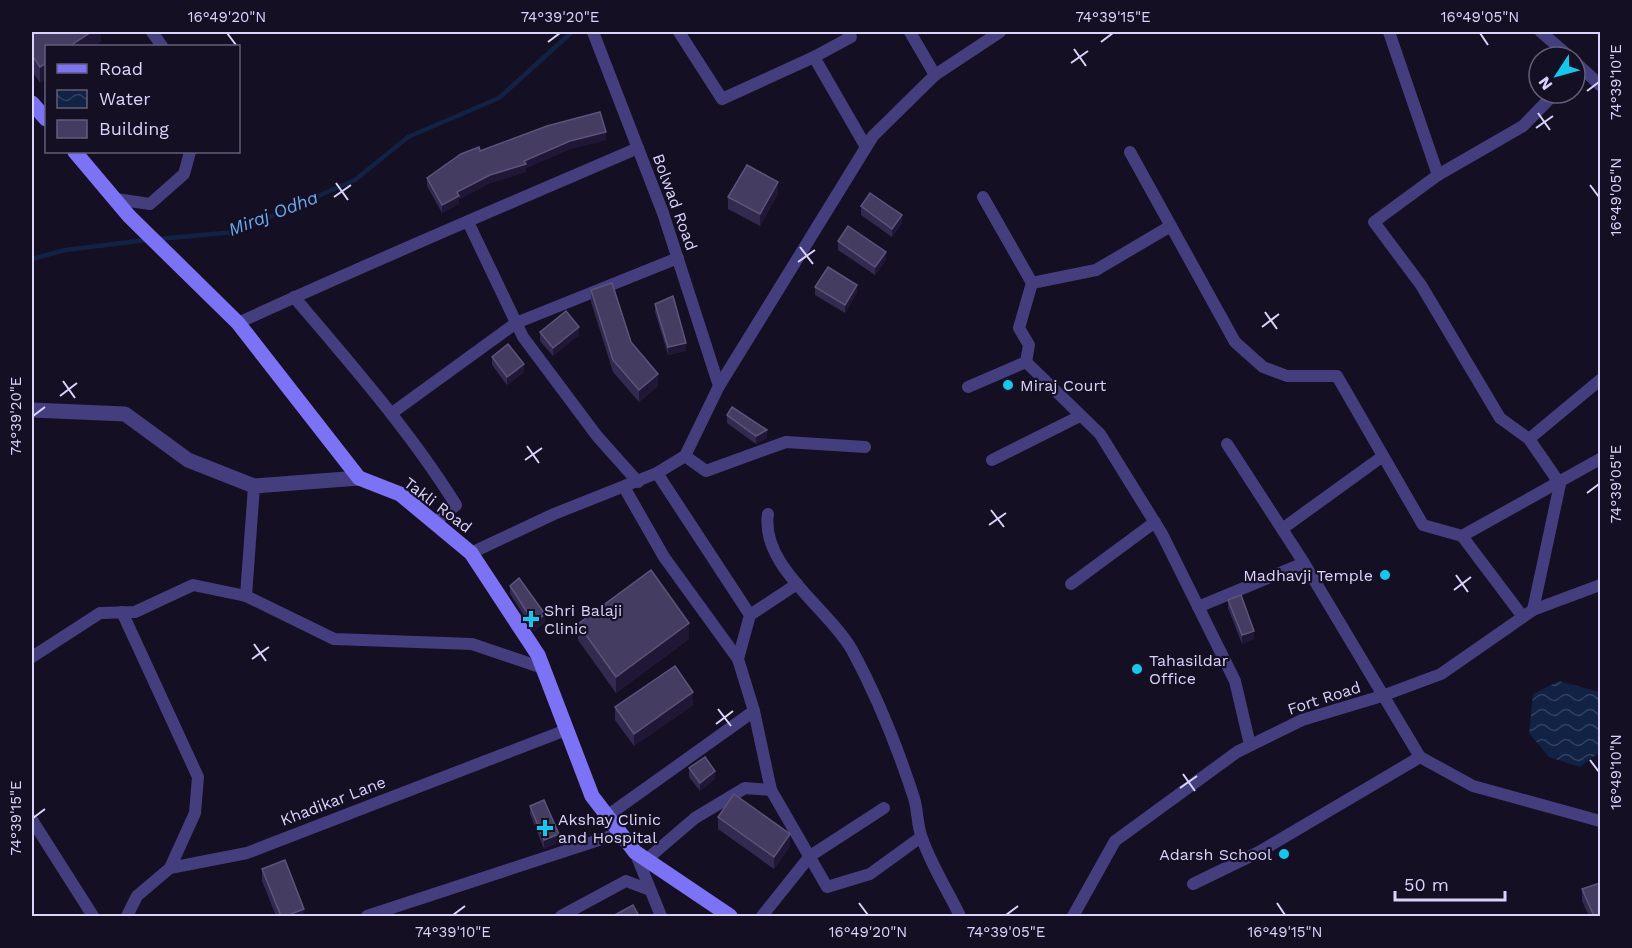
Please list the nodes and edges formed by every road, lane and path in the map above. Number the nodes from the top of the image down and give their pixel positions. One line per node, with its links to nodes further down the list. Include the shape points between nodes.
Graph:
1 (152, 32): 10 (street)
2 (606, 32): 9 (street)
3 (679, 32): 12 (street, via 722,99)
4 (848, 32): 12 (street, via 851,37)
5 (910, 32): 13 (street)
6 (1000, 32): 13 (street)
7 (1389, 32): 24 (street)
8 (1541, 32): 11 (street)
9 (595, 36): 20 (street, Bolwad Road)
10 (161, 45)
11 (1556, 45)
12 (814, 57): 19 (street)
13 (935, 75): 19 (street)
14 (1587, 76): 15 (street)
15 (1600, 85)
16 (32, 103): 18 (main road)
17 (1543, 105): 24 (street, via 1523,126)
18 (45, 118)
19 (866, 147): 36 (street)
20 (638, 148): 27 (street); 29 (street, Bolwad Road)
21 (1130, 152): 28 (street)
22 (76, 153): 26 (main road)
23 (190, 153): 26 (street, via 184,174 150,204)
24 (1438, 175): 41 (street, via 1374,222 1421,285 1500,418)
25 (982, 197): 30 (street)
26 (116, 199): 32 (main road)
27 (468, 222): 31 (street); 33 (street)
28 (1169, 227): 30 (street, via 1096,270); 45 (street, via 1235,342 1263,367 1287,376 1337,376)
29 (678, 258): 33 (street); 36 (street, Bolwad Road)
30 (1032, 283): 34 (street, via 1019,328 1029,345)
31 (294, 297): 32 (street); 39 (street)
32 (238, 323): 49 (main road)
33 (516, 323): 39 (street); 50 (street, via 557,384)
34 (1026, 362): 37 (street); 40 (street)
35 (1600, 380): 41 (street)
36 (719, 386): 44 (street)
37 (968, 387)
38 (32, 410): 52 (street, via 125,414 188,460)
39 (392, 414): 55 (street, via 456,505)
40 (1080, 416): 46 (street); 56 (street, via 1100,434)
41 (1529, 439): 51 (street)
42 (1227, 444): 57 (street)
43 (865, 447): 44 (street, via 786,442 706,471)
44 (685, 456): 48 (street)
45 (1383, 456): 57 (street); 58 (street, via 1423,525)
46 (992, 460)
47 (1599, 464): 51 (street)
48 (657, 473): 50 (street); 68 (street)
49 (359, 478): 52 (street); 55 (main road, Takli Road, via 400,494)
50 (638, 482): 53 (street)
51 (1560, 484): 58 (street); 67 (street)
52 (254, 486): 64 (street)
53 (624, 488): 59 (street, via 554,514); 70 (street, via 664,557)
54 (768, 514): 61 (street, via 766,529)
55 (435, 522): 59 (main road, Takli Road)
56 (1155, 522): 62 (street); 65 (street)
57 (1282, 530): 60 (street)
58 (1462, 536): 67 (street)
59 (471, 552): 71 (main road, Takli Road)
60 (1304, 563): 65 (street); 72 (street)
61 (797, 584): 68 (street); 83 (street, via 851,649 915,800)
62 (1071, 584)
63 (1600, 585): 67 (street, Fort Road)
64 (246, 596): 66 (street, via 193,585 135,612); 71 (street, via 334,639 472,644)
65 (1198, 607): 75 (street, via 1235,681)
66 (122, 612): 69 (street, via 100,613); 86 (street, via 198,777 195,813)
67 (1528, 614): 72 (street, Fort Road, via 1441,674)
68 (750, 615): 70 (street)
69 (32, 657)
70 (738, 659): 73 (street)
71 (543, 668): 74 (main road, Takli Road)
72 (1382, 696): 75 (street, Fort Road, via 1302,720); 76 (street)
73 (754, 711): 77 (street); 79 (street)
74 (567, 730): 79 (main road, Takli Road, via 592,796); 86 (street, Khadikar Lane, via 247,853)
75 (1250, 745): 98 (street, Fort Road, via 1115,841)
76 (1420, 757): 81 (street, via 1473,786); 87 (street, via 1259,852)
77 (771, 790): 84 (street, via 745,788); 85 (street)
78 (884, 808): 85 (street)
79 (607, 816): 82 (main road, Takli Road)
80 (32, 820): 90 (street)
81 (1600, 820)
82 (620, 833): 84 (main road, Takli Road); 89 (street)
83 (921, 837): 85 (street, via 870,874 827,887); 97 (street)
84 (640, 856): 88 (street); 95 (main road, Takli Road)
85 (810, 856): 96 (street)
86 (170, 868): 91 (street, Khadikar Lane, via 137,896)
87 (1192, 884)
88 (650, 890): 93 (street, via 626,881); 94 (street)
89 (388, 914): 92 (street)
90 (93, 916)
91 (127, 916)
92 (367, 916)
93 (561, 916)
94 (661, 916)
95 (730, 916)
96 (762, 916)
97 (960, 916)
98 (1073, 916)

